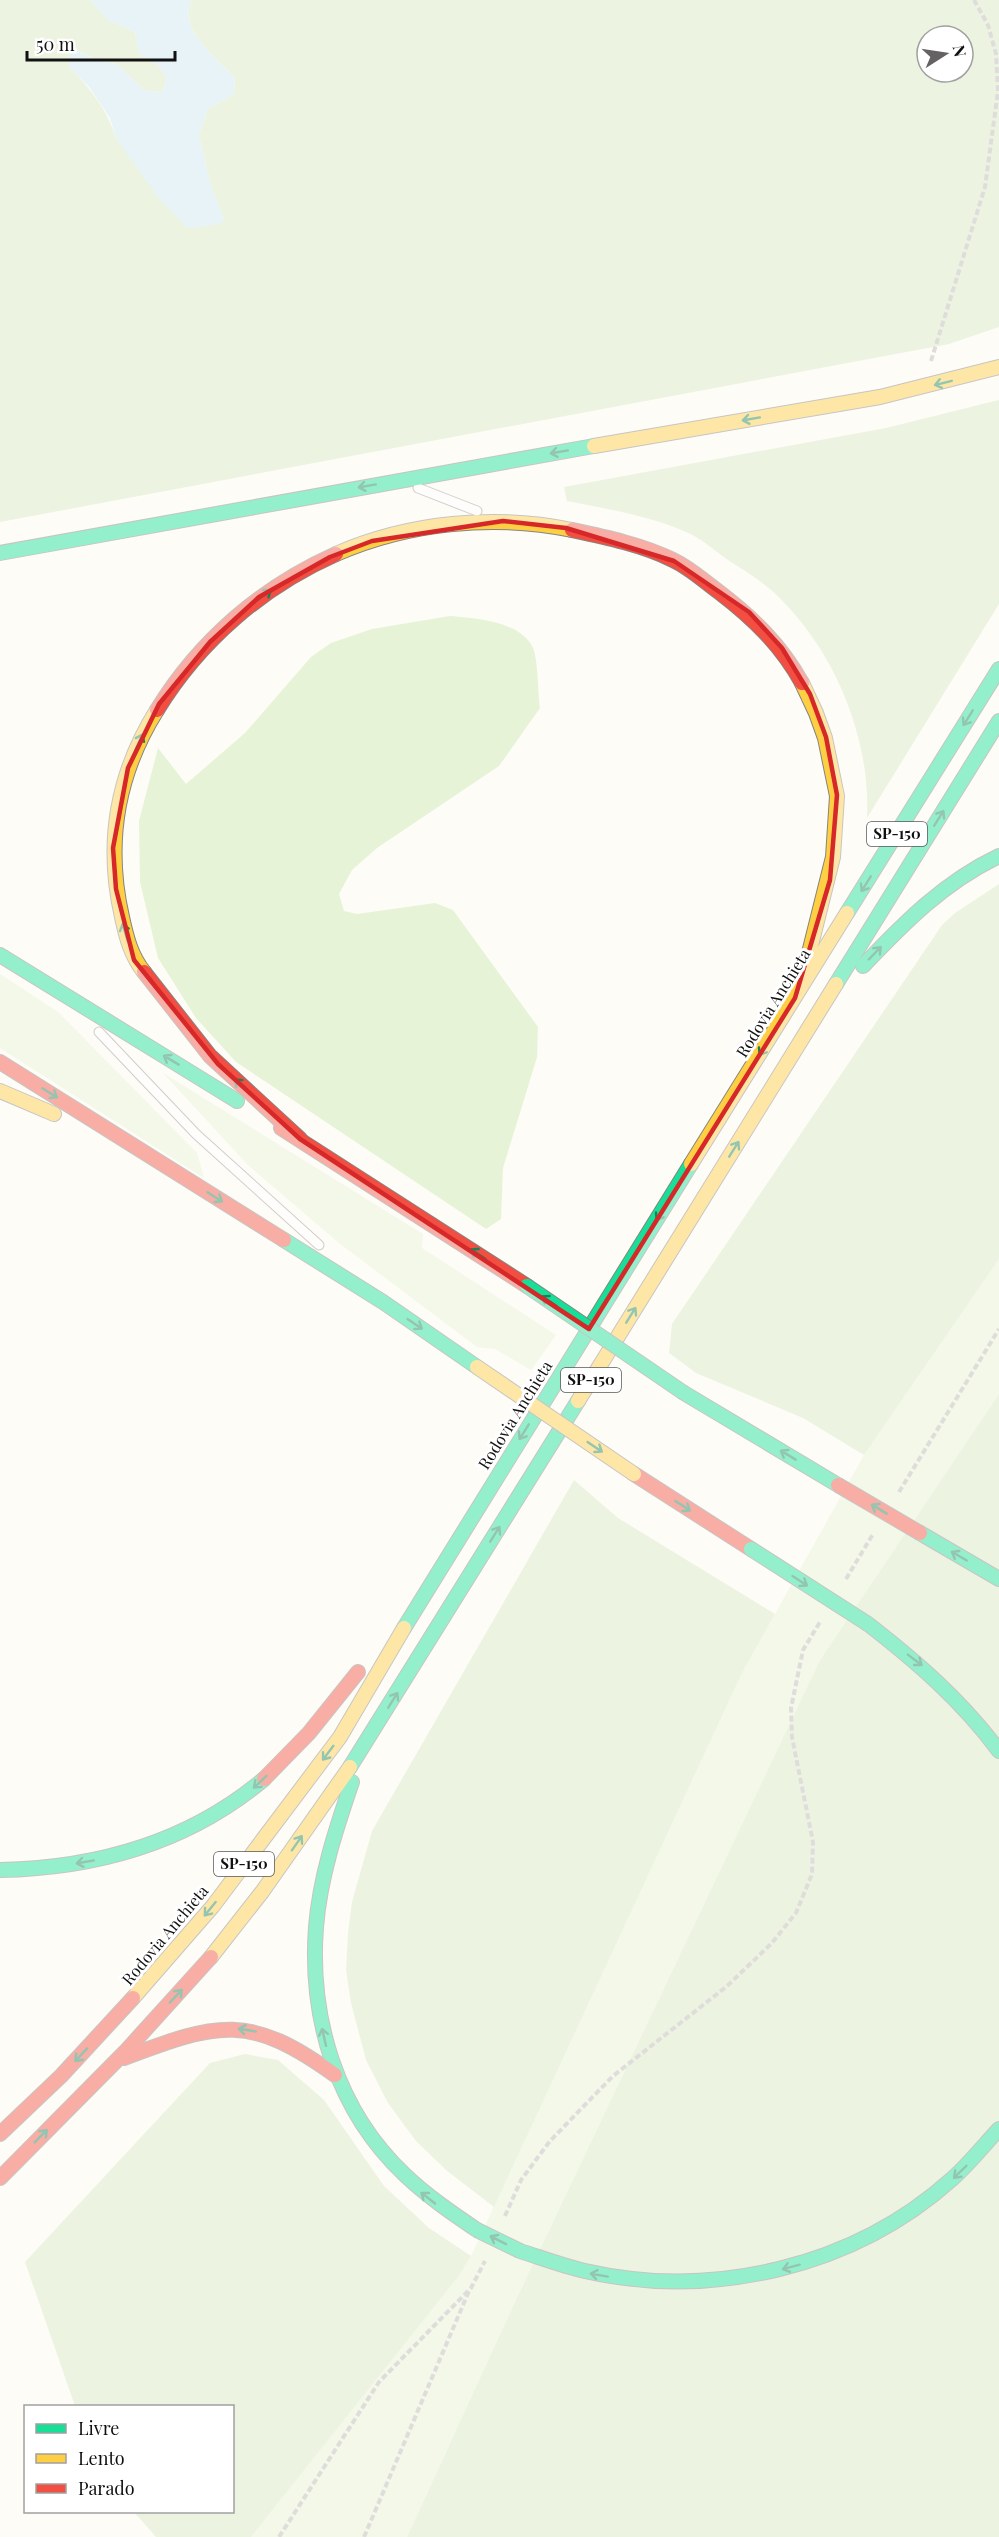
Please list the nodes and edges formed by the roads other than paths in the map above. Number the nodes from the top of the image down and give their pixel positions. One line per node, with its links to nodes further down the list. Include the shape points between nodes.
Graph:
1 (999, 367): 2 (highway, one-way to 2, via 922,388)
2 (399, 480): 3 (lane); 4 (highway, one-way to 4)
3 (503, 521): 10 (highway, via 566,528 674,561 749,612 787,657 810,694 826,737 837,795 835,849 830,880); 14 (highway, one-way to 3, via 218,1064 134,960 116,889 113,848 117,802 128,768 159,704 210,642 259,597 321,561 372,541 415,531)
4 (0, 553)
5 (999, 669): 10 (highway, Rodovia Anchieta / SP-150, one-way to 10)
6 (999, 721): 11 (highway, SP-150, one-way to 6)
7 (999, 856): 11 (highway, one-way to 7, via 938,893)
8 (0, 955): 9 (highway)
9 (64, 995): 14 (highway, one-way to 9); 16 (lane, via 196,1134)
10 (795, 999): 19 (highway, Rodovia Anchieta / SP-150, one-way to 19)
11 (820, 1010): 21 (highway, SP-150, one-way to 11)
12 (0, 1062): 15 (highway, one-way to 15)
13 (0, 1091): 15 (highway)
14 (300, 1139): 20 (highway, one-way to 14, bridge, via 684,1393)
15 (150, 1156): 18 (highway, one-way to 18)
16 (330, 1254)
17 (338, 1262): 18 (lane)
18 (383, 1302): 22 (highway, one-way to 22, bridge, via 634,1474 868,1624 925,1668 963,1705)
19 (445, 1559): 23 (highway, one-way to 23, via 320,1721 253,1788 173,1836 128,1852 47,1868); 27 (highway, Rodovia Anchieta / SP-150, one-way to 27, via 340,1737 213,1905 129,2003)
20 (999, 1579)
21 (362, 1750): 24 (highway, SP-150, one-way to 21, via 197,1974 268,1883); 25 (highway, one-way to 21, via 318,2004 315,1929 322,1883)
22 (999, 1750)
23 (0, 1870)
24 (115, 2062): 25 (highway, one-way to 24, via 293,2046 245,2028 225,2027 181,2036); 28 (highway, SP-150, one-way to 24)
25 (335, 2075): 26 (highway, one-way to 25, bridge, via 950,2182 913,2210 842,2250 734,2280 624,2280 582,2272 520,2251 449,2214 402,2175 373,2141)
26 (999, 2129)
27 (0, 2134)
28 (0, 2178)

